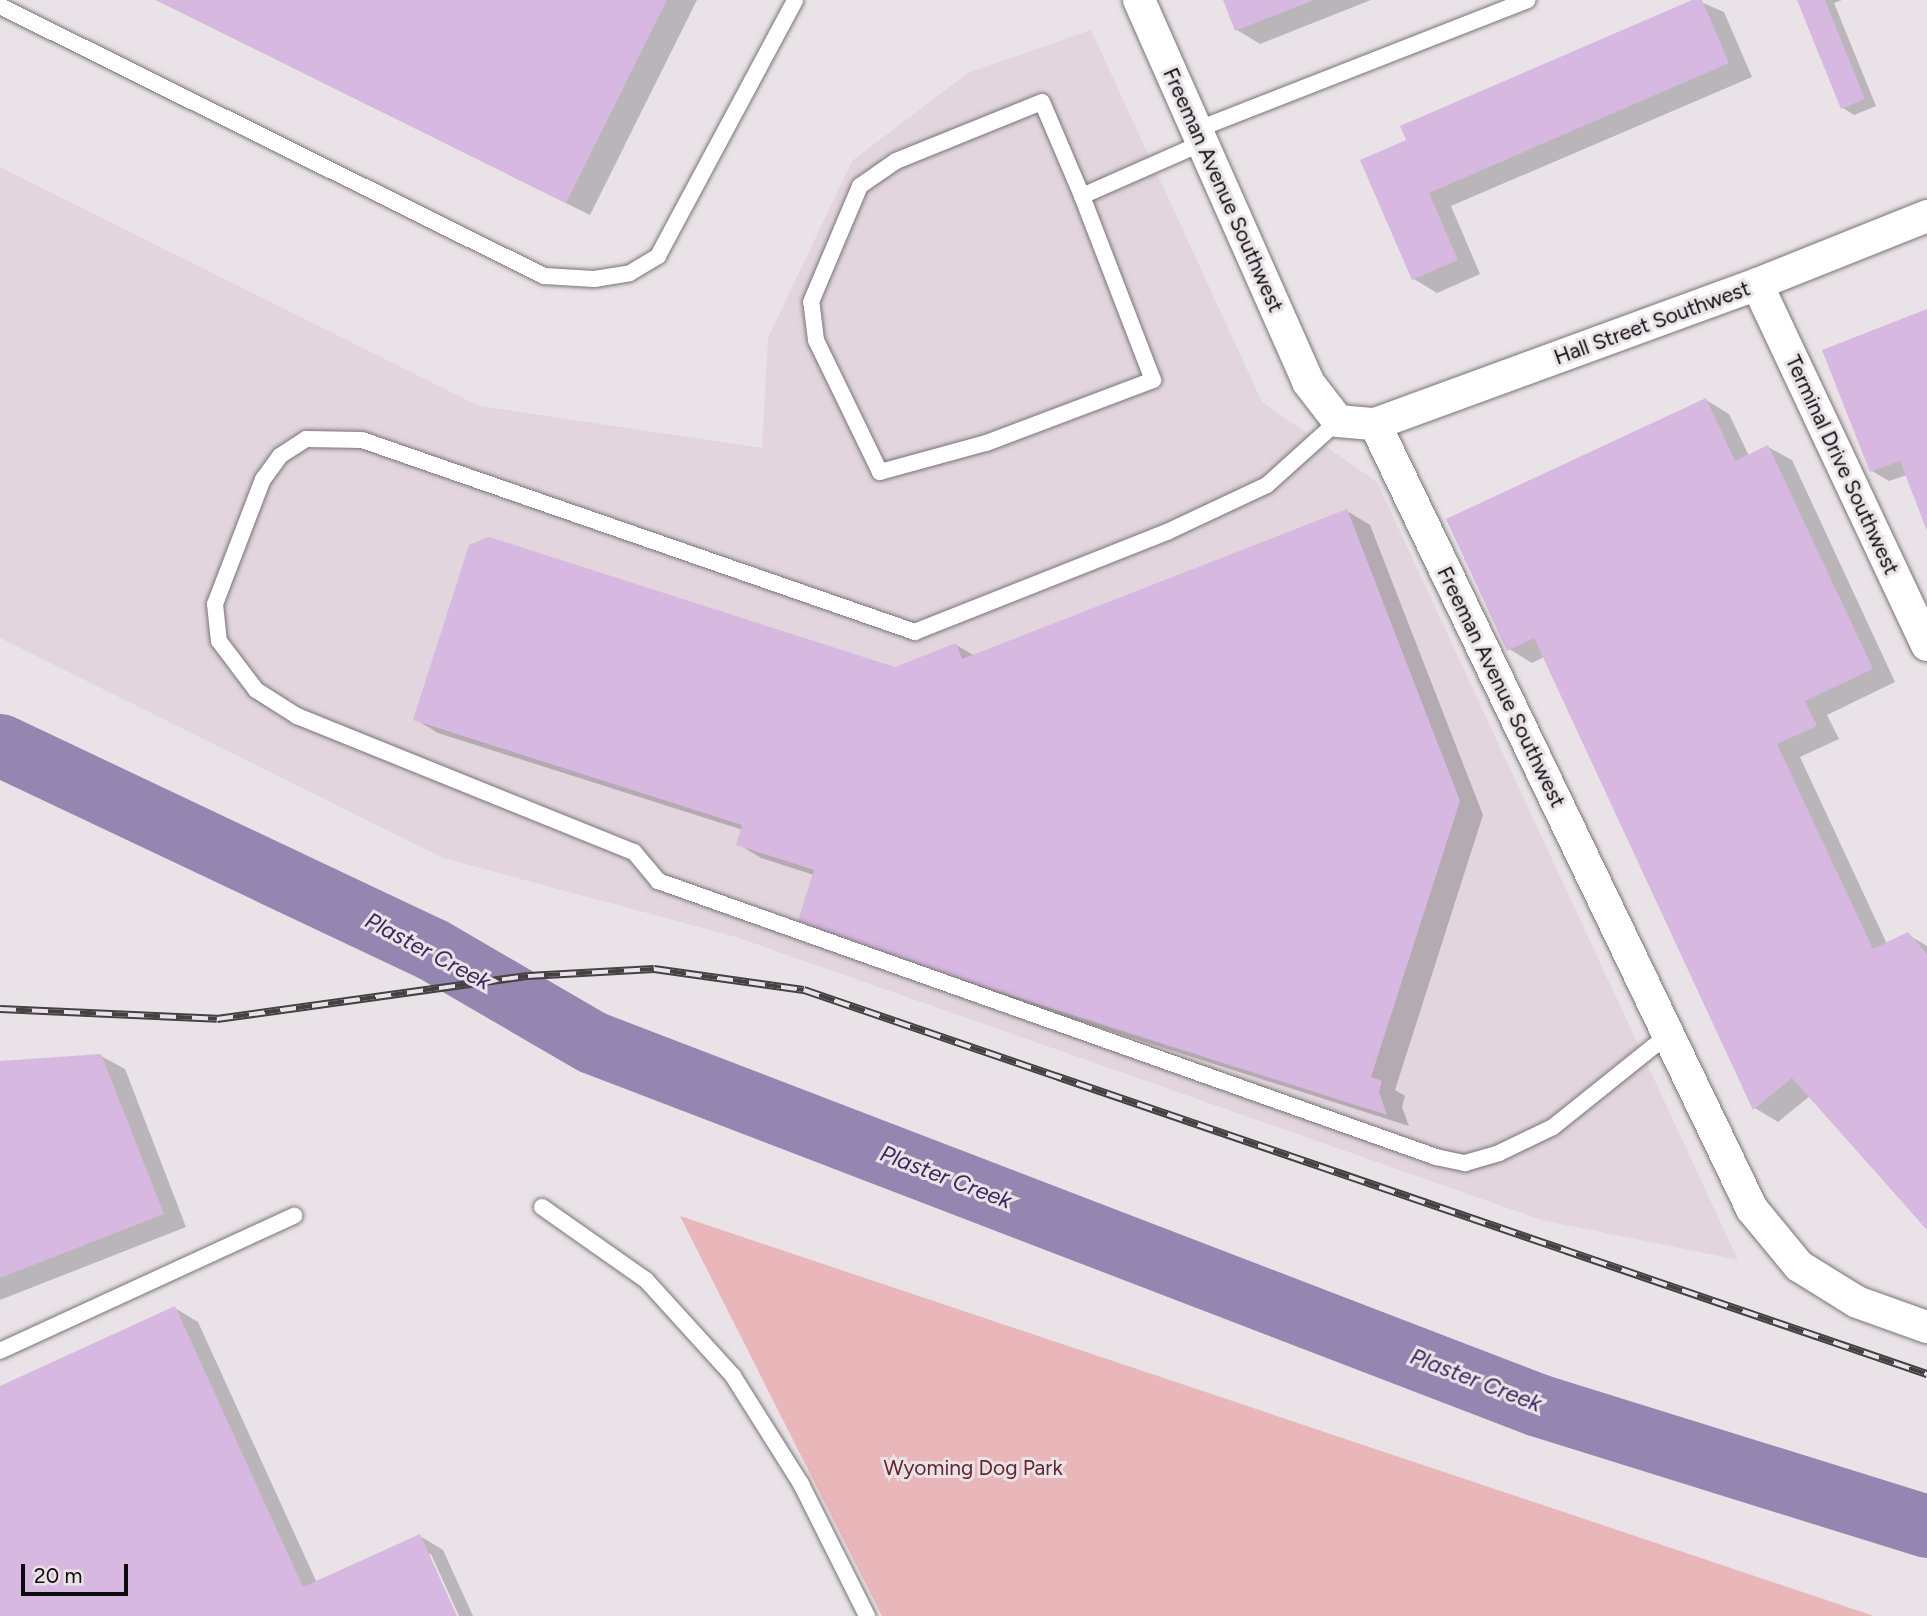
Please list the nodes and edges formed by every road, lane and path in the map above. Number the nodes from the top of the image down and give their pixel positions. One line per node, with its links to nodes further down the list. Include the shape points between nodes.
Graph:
1 (795, 0): 4 (lane, via 658,256 630,273 594,279 544,276)
2 (1139, 0): 5 (street, Freeman Avenue Southwest)
3 (1527, 0): 5 (lane)
4 (0, 6)
5 (1199, 136): 6 (lane); 9 (street, Freeman Avenue Southwest, via 1308,382)
6 (1082, 196): 6 (lane, via 1042,102 896,160 860,186 811,302 816,340 880,472 986,443 1153,380)
7 (1927, 216): 8 (street, Hall Street Southwest)
8 (1757, 284): 10 (street, Hall Street Southwest); 11 (street, Terminal Drive Southwest)
9 (1338, 421): 10 (street); 12 (lane, via 1267,485 1167,532 915,632 362,440 306,439 280,456 263,479 215,604 219,641 256,690 297,716 634,852 658,881 1436,1157 1465,1163 1499,1153 1553,1127)
10 (1375, 424): 12 (street, Freeman Avenue Southwest)
11 (1926, 641)
12 (1668, 1035): 15 (street, Freeman Avenue Southwest, via 1752,1209 1799,1266 1857,1302)
13 (542, 1207): 17 (lane, via 646,1280 733,1376 801,1484)
14 (294, 1216): 16 (lane)
15 (1927, 1327)
16 (0, 1352)
17 (867, 1616)

